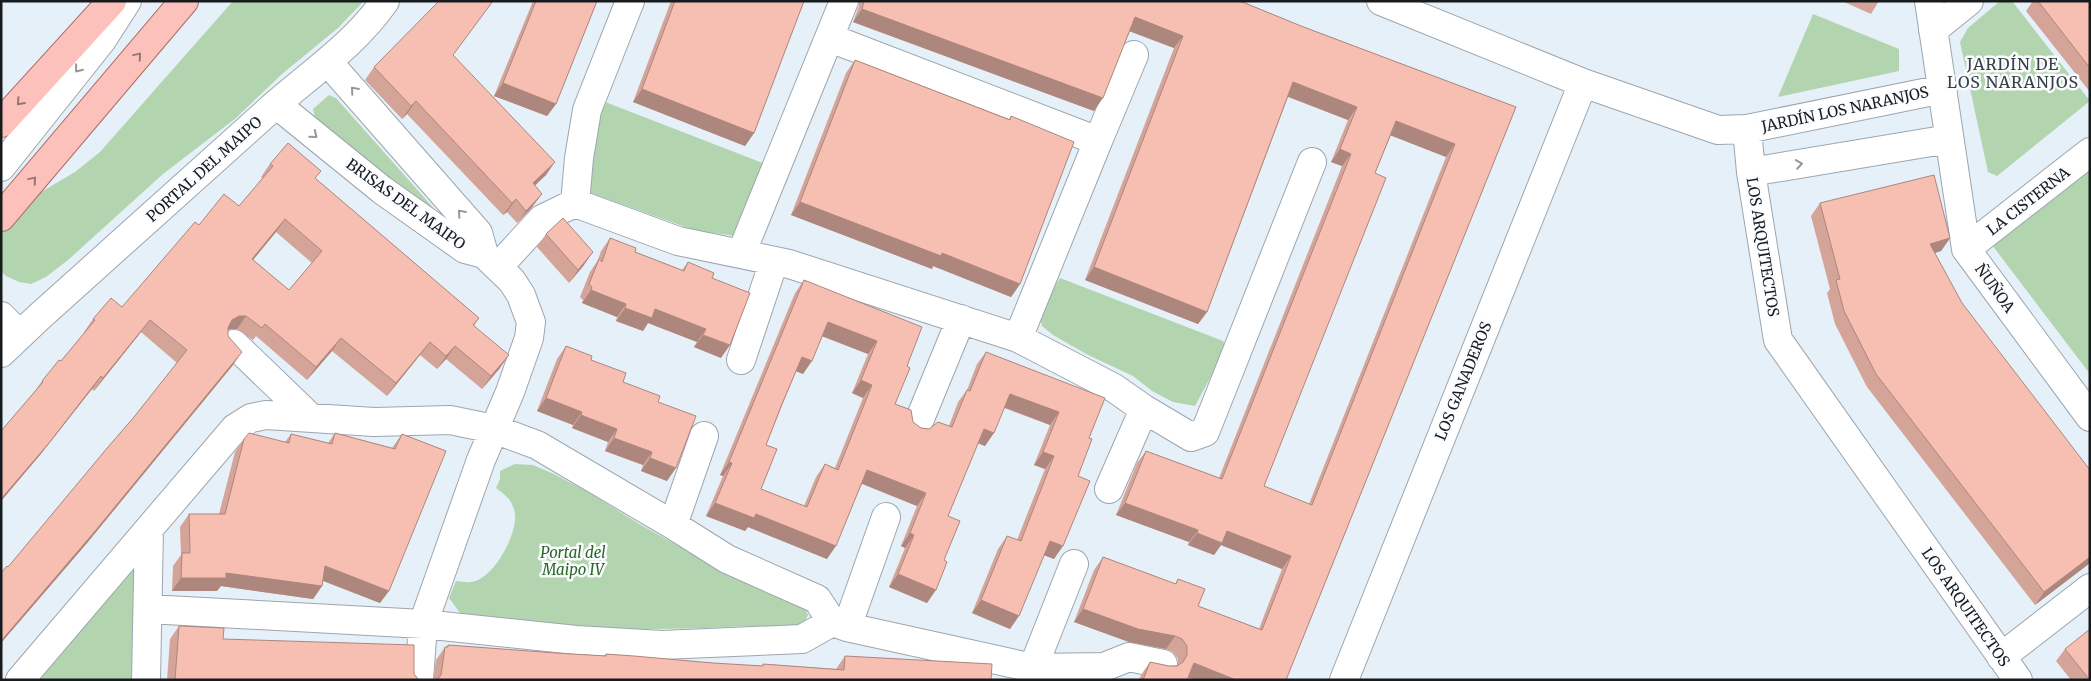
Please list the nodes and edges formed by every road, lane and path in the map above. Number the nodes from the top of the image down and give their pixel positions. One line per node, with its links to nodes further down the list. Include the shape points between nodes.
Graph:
1 (112, 1): 17 (main road, one-way to 17)
2 (127, 1): 23 (street, one-way to 23, via 102,40)
3 (184, 1): 26 (main road, one-way to 3)
4 (385, 1): 13 (street, PORTAL DEL MAIPO, via 372,19)
5 (630, 1): 25 (street, via 587,110)
6 (844, 1): 11 (street)
7 (1380, 1): 14 (street)
8 (1929, 1): 10 (street, ÑUÑOA)
9 (1969, 1): 10 (street)
10 (1933, 30): 15 (street, ÑUÑOA)
11 (830, 38): 20 (street); 28 (street)
12 (1134, 55): 20 (street)
13 (328, 62): 16 (street, PORTAL DEL MAIPO); 29 (street, BRISAS DEL MAIPO, one-way to 13, via 478,233)
14 (1583, 83): 18 (street, via 1718,130); 59 (street, LOS GANADEROS)
15 (1943, 89): 18 (street, JARDÍN LOS NARANJOS); 19 (street, ÑUÑOA)
16 (276, 104): 29 (street, BRISAS DEL MAIPO, one-way to 29, via 382,190 465,249); 35 (street, PORTAL DEL MAIPO)
17 (1, 122)
18 (1747, 129): 24 (street, LOS ARQUITECTOS)
19 (1949, 139): 24 (street, one-way to 19); 27 (street, ÑUÑOA)
20 (1098, 141): 33 (street)
21 (2090, 152): 27 (street, LA CISTERNA)
22 (1312, 162): 37 (street, via 1205,432 1190,437)
23 (1, 167)
24 (1751, 172): 52 (street, LOS ARQUITECTOS, via 1778,340)
25 (575, 203): 28 (street, via 678,241); 29 (street, via 542,219)
26 (1, 217)
27 (1966, 249): 38 (street, ÑUÑOA)
28 (741, 254): 30 (street)
29 (491, 261): 41 (street, via 512,281 531,322 529,338)
30 (774, 261): 32 (street); 36 (street)
31 (1, 316): 35 (street, PORTAL DEL MAIPO)
32 (961, 319): 33 (street); 40 (street)
33 (1018, 338): 37 (street, via 1114,388)
34 (234, 344): 39 (street)
35 (7, 346)
36 (741, 360)
37 (1144, 409): 43 (street)
38 (2090, 417)
39 (311, 418): 41 (street, via 374,422 450,420); 46 (street, via 266,415 251,418 235,428)
40 (917, 426)
41 (494, 429): 45 (street, via 537,445); 50 (street)
42 (704, 436): 45 (street)
43 (1109, 489)
44 (886, 517): 51 (street)
45 (673, 524): 51 (street, via 727,559 817,598)
46 (150, 529): 49 (street); 56 (street)
47 (1074, 564): 54 (street)
48 (2090, 588): 52 (street)
49 (148, 609): 50 (street); 57 (street)
50 (423, 624): 51 (street, via 576,640 662,645 802,639); 58 (street)
51 (840, 625): 54 (street)
52 (2001, 657): 60 (street, LOS ARQUITECTOS)
53 (1163, 664): 55 (street, via 1129,657)
54 (1034, 668): 55 (street)
55 (1102, 673)
56 (20, 680)
57 (146, 680)
58 (419, 680)
59 (1344, 680)
60 (2018, 680)

